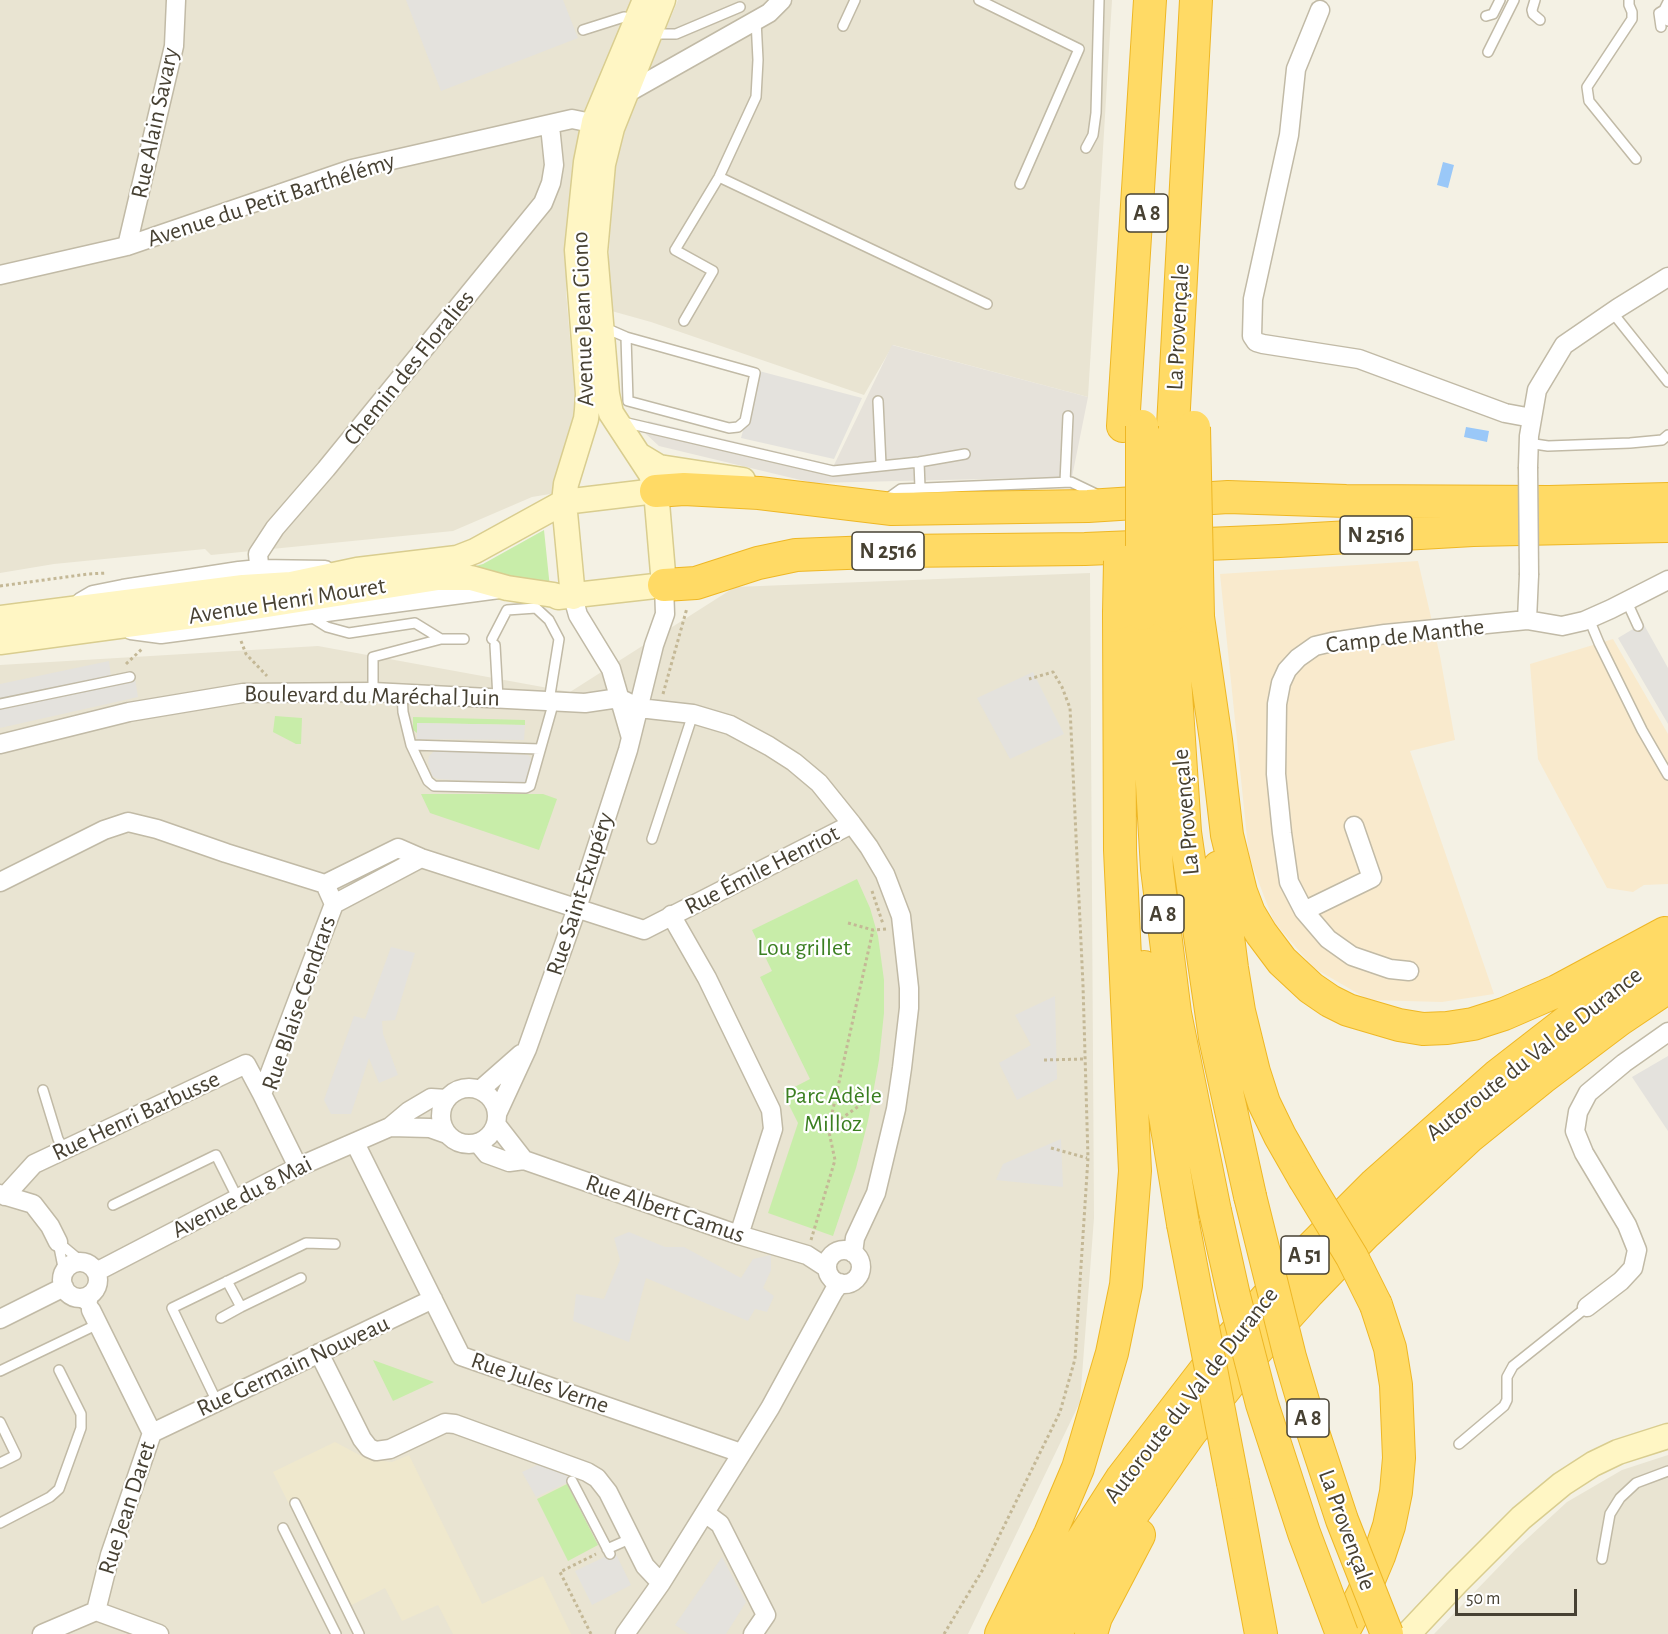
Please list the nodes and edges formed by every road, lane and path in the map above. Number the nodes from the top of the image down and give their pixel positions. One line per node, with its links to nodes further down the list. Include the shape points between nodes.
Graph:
1 (176, 0): 33 (street, Rue Alain Savary, via 174,46)
2 (663, 0): 21 (main road, Avenue Jean Giono)
3 (782, 0): 18 (street)
4 (855, 0): 22 (lane)
5 (979, 0): 32 (lane, via 1079,49)
6 (1099, 0): 29 (lane, via 1096,113 1093,135)
7 (1150, 0): 46 (highway)
8 (1500, 0): 17 (lane, via 1493,14)
9 (1514, 0): 24 (lane)
10 (1535, 0): 19 (lane, via 1533,14)
11 (1617, 0): 12 (lane)
12 (1629, 3): 30 (lane, via 1632,19 1587,87 1589,101)
13 (1322, 5): 45 (street, via 1296,69 1289,135 1253,299 1252,336 1263,344 1359,358 1505,413)
14 (1196, 6): 46 (highway)
15 (1666, 6): 20 (lane)
16 (741, 7): 21 (lane, via 676,34)
17 (1486, 16)
18 (756, 20): 25 (street); 31 (lane, via 756,97)
19 (1540, 20)
20 (1664, 24)
21 (646, 26): 23 (lane, via 624,17); 25 (street); 26 (main road, Avenue Jean Giono); 27 (main road, Avenue Jean Giono)
22 (843, 26)
23 (583, 30)
24 (1488, 52)
25 (659, 74): 26 (street)
26 (625, 94): 27 (main road, Avenue Jean Giono)
27 (601, 121): 28 (street, Avenue du Petit Barthélémy, via 572,120); 39 (main road, Avenue Jean Giono, via 586,162 577,250)
28 (550, 126): 33 (street, Avenue du Petit Barthélémy, via 352,169); 63 (street, Chemin des Floralies, via 554,165 543,204 275,528 258,554)
29 (1086, 148)
30 (1636, 159)
31 (719, 177): 36 (lane); 38 (lane, via 675,250 713,271)
32 (1020, 184)
33 (127, 246): 34 (street, Avenue du Petit Barthélémy)
34 (0, 275)
35 (1668, 278): 37 (street)
36 (987, 304)
37 (1612, 312): 41 (lane); 45 (street, via 1564,345 1537,390)
38 (684, 321)
39 (591, 326): 40 (lane); 43 (main road, Avenue Jean Giono, via 588,394)
40 (626, 337): 40 (lane, via 628,401 729,428 745,421 754,373)
41 (1668, 382)
42 (878, 401): 52 (lane)
43 (599, 412): 50 (main road, Avenue Jean Giono); 52 (lane, via 625,423 833,471); 58 (main road, Avenue Jean Giono, via 586,419)
44 (1068, 416): 53 (lane)
45 (1532, 418): 48 (street)
46 (1158, 426): 68 (highway, bridge); 68 (highway, bridge)
47 (1668, 435): 48 (lane, via 1662,440 1630,443)
48 (1528, 443): 71 (street, bridge)
49 (965, 454): 51 (lane)
50 (639, 455): 55 (main road, Avenue Jean Giono); 56 (main road, N 2516, via 659,467 742,480)
51 (919, 462): 52 (lane); 54 (lane)
52 (881, 465)
53 (1065, 482): 54 (lane); 59 (lane)
54 (920, 488): 60 (lane, via 901,489)
55 (656, 491): 56 (highway, N 2516, via 748,492); 58 (main road); 64 (main road, Avenue Jean Giono)
56 (799, 498): 60 (highway, N 2516)
57 (1668, 499): 59 (highway, N 2516, via 1549,502 1228,497)
58 (564, 502): 63 (main road, Avenue Henri Mouret, via 475,552 457,558); 65 (main road, Avenue Jean Giono)
59 (1117, 504): 60 (highway, N 2516)
60 (875, 507)
61 (1668, 526): 64 (highway, N 2516, via 1473,530 1085,549 796,555 758,562 696,583)
62 (1668, 580): 66 (street, Camp de Manthe)
63 (261, 587): 67 (main road, Avenue Henri Mouret); 69 (main road, Avenue Henri Mouret); 74 (main road, Avenue Henri Mouret)
64 (676, 595): 65 (main road, Avenue Henri Mouret); 89 (street, Rue Saint-Exupéry, via 654,645); 90 (path)
65 (573, 597): 67 (main road, Avenue Henri Mouret, via 507,588 471,578 438,578); 86 (street, via 578,615 611,669)
66 (1627, 602): 70 (street, Camp de Manthe); 73 (lane)
67 (299, 608): 72 (street); 75 (lane, via 327,627 349,633 415,623)
68 (1158, 615): 111 (highway, via 1249,914 1282,961 1348,1011 1423,1029 1473,1024 1557,991); 188 (highway, via 1120,850 1135,1171 1126,1285 1112,1353 1078,1468); 192 (highway, bridge, via 1130,853 1157,1068 1183,1224); 193 (highway, La Provençale / A 8, bridge, via 1157,869 1175,1013 1215,1211 1262,1404); 193 (highway, bridge, via 1205,741 1239,1011 1254,1072 1280,1136 1347,1247 1376,1305 1390,1348 1396,1385 1396,1492 1379,1556); 194 (highway, La Provençale / A 8, bridge, via 1215,1038 1250,1196 1306,1412 1341,1520)
69 (0, 618)
70 (1589, 618): 71 (street, Camp de Manthe, via 1562,626); 96 (lane)
71 (1527, 620): 106 (street, Camp de Manthe, via 1332,642 1315,646 1287,670 1277,704 1276,774 1289,882)
72 (236, 625): 74 (street, via 161,634); 82 (path, via 246,654)
73 (1638, 626)
74 (108, 627): 77 (main road, Avenue Henri Mouret)
75 (441, 639): 76 (lane); 83 (lane, via 374,657)
76 (464, 639)
77 (0, 642)
78 (143, 648): 81 (path, via 129,663 114,666)
79 (130, 677): 81 (lane)
80 (1029, 679): 118 (path, via 1053,672 1070,708)
81 (117, 680): 88 (lane)
82 (285, 692): 83 (street, Boulevard du Maréchal Juin); 93 (street, Boulevard du Maréchal Juin, via 185,701)
83 (373, 692): 84 (street, Boulevard du Maréchal Juin)
84 (402, 693): 85 (street, Boulevard du Maréchal Juin); 94 (lane)
85 (498, 698): 87 (street, Boulevard du Maréchal Juin); 87 (lane, via 493,642 507,610 536,608 549,620 559,639)
86 (619, 698): 87 (street, Boulevard du Maréchal Juin, via 599,702); 89 (street); 92 (street)
87 (551, 701): 95 (lane)
88 (0, 704)
89 (639, 708): 90 (street); 92 (street, Rue Saint-Exupéry)
90 (659, 709): 91 (street)
91 (693, 714): 97 (street, via 730,725 794,762 819,783); 99 (lane)
92 (631, 738): 105 (street, Rue Saint-Exupéry)
93 (0, 744)
94 (411, 745): 95 (lane); 95 (lane, via 434,786 526,788 530,786)
95 (540, 749)
96 (1668, 775)
97 (852, 824): 107 (street, Rue Émile Henriot); 109 (street, via 885,874 901,916)
98 (1354, 826): 106 (street, via 1372,878)
99 (652, 839)
100 (421, 858): 102 (street, Rue Blaise Cendrars, via 398,848); 104 (street, Rue Blaise Cendrars); 105 (street, Rue Blaise Cendrars)
101 (0, 882): 102 (street, via 128,822)
102 (325, 885): 104 (street, Rue Blaise Cendrars)
103 (871, 889): 109 (path)
104 (333, 904): 124 (street, Rue Blaise Cendrars)
105 (577, 908): 107 (street, Rue Émile Henriot, via 644,930); 117 (street, Rue Saint-Exupéry)
106 (1304, 912): 114 (street, Camp de Manthe, via 1328,939 1352,956 1390,969)
107 (671, 915): 142 (street, via 771,1110 773,1130)
108 (848, 923): 110 (path)
109 (894, 928): 110 (path); 112 (path); 146 (street, via 909,988 896,1109 876,1193)
110 (873, 930): 129 (path)
111 (1668, 931)
112 (887, 939)
113 (1668, 953): 189 (highway, Autoroute du Val de Durance / A 51, via 1573,1017 1497,1076 1374,1185 1307,1252 1219,1352 1122,1478)
114 (1408, 970)
115 (1668, 987): 138 (highway, Autoroute du Val de Durance / A 51, via 1542,1078)
116 (1668, 1032): 154 (street, via 1588,1093 1578,1112 1575,1131 1584,1153 1627,1225 1637,1250 1633,1268)
117 (527, 1049): 122 (street, Rue Saint-Exupéry); 127 (street, Rue Saint-Exupéry)
118 (1085, 1059): 119 (path); 135 (path)
119 (1044, 1060)
120 (883, 1084): 123 (path)
121 (43, 1090): 134 (lane)
122 (480, 1090): 125 (street, via 460,1089); 127 (street, via 491,1098)
123 (881, 1093): 126 (path); 129 (path)
124 (262, 1094): 134 (street, Rue Henri Barbusse, via 246,1064); 137 (street, Rue Blaise Cendrars)
125 (447, 1099): 128 (street, Avenue du 8 Mai, via 431,1098); 130 (street, via 441,1117)
126 (879, 1104)
127 (497, 1119): 132 (street, via 487,1139); 136 (street)
128 (390, 1126): 130 (street, Avenue du 8 Mai, via 430,1128); 131 (street, Avenue du 8 Mai)
129 (829, 1127): 143 (path, via 835,1160)
130 (447, 1134): 132 (street, via 463,1144)
131 (355, 1143): 137 (street, Avenue du 8 Mai); 153 (street, Rue Jules Verne)
132 (478, 1143): 136 (street, Rue Albert Camus, via 487,1154 509,1162)
133 (1051, 1148): 135 (path)
134 (64, 1149): 139 (street, Rue Henri Barbusse, via 34,1164)
135 (1088, 1158): 187 (path, via 1075,1359 1060,1412 982,1571)
136 (524, 1160): 142 (street, Rue Albert Camus)
137 (298, 1167): 140 (street, Avenue du 8 Mai)
138 (1427, 1175): 190 (highway, Autoroute du Val de Durance / A 51, via 1366,1233 1247,1361 1147,1492); 191 (highway, via 1199,1443 1159,1500)
139 (2, 1195): 144 (street, via 33,1204)
140 (238, 1199): 141 (lane, via 216,1155); 147 (street, Avenue du 8 Mai)
141 (114, 1205)
142 (739, 1234): 146 (street, Rue Albert Camus, via 807,1254)
143 (812, 1235)
144 (58, 1242): 147 (lane); 151 (lane)
145 (335, 1244): 149 (lane, via 306,1243)
146 (842, 1252): 150 (street, via 829,1275); 150 (street, via 860,1264 857,1276)
147 (89, 1267): 151 (street, via 70,1264); 152 (street, via 98,1282)
148 (301, 1278): 155 (lane)
149 (227, 1281): 155 (lane); 162 (lane, via 172,1308)
150 (840, 1283): 167 (street)
151 (68, 1285): 152 (street, via 85,1297); 156 (lane, Rue Jean Daret); 158 (street)
152 (94, 1291): 156 (lane)
153 (433, 1299): 159 (street, Rue Germain Nouveau); 167 (street, Rue Jules Verne, via 461,1356)
154 (1587, 1306): 166 (lane, via 1513,1366 1507,1377 1504,1406)
155 (241, 1307): 157 (lane)
156 (95, 1317): 161 (lane); 164 (street, Rue Jean Daret)
157 (221, 1318)
158 (0, 1319)
159 (319, 1353): 162 (street, Rue Germain Nouveau); 175 (street, via 369,1448 390,1449 445,1423 455,1424 597,1478)
160 (59, 1370): 173 (lane, via 81,1414 81,1428 59,1489)
161 (0, 1371)
162 (217, 1402): 164 (street, Rue Germain Nouveau)
163 (0, 1422): 168 (lane, via 16,1455)
164 (152, 1432): 179 (street, Rue Jean Daret, via 110,1555)
165 (1668, 1436): 195 (main road, via 1618,1452 1562,1484 1521,1518)
166 (1459, 1444)
167 (741, 1452): 172 (street)
168 (0, 1463)
169 (1668, 1472): 177 (lane, via 1636,1484 1620,1498 1610,1514)
170 (572, 1481): 176 (lane)
171 (295, 1503): 183 (lane)
172 (705, 1513): 178 (street); 186 (street, via 720,1524 766,1615)
173 (0, 1523)
174 (283, 1528): 182 (lane)
175 (632, 1538): 176 (lane); 178 (street, via 645,1566)
176 (609, 1551): 184 (path, via 560,1572)
177 (1602, 1559)
178 (661, 1583): 185 (street)
179 (96, 1611): 180 (street); 181 (street)
180 (42, 1634)
181 (159, 1634)
182 (336, 1634)
183 (359, 1634)
184 (591, 1634)
185 (625, 1634)
186 (753, 1634)
187 (944, 1634)
188 (1000, 1634)
189 (1022, 1634)
190 (1055, 1634)
191 (1090, 1634)
192 (1261, 1634)
193 (1342, 1634)
194 (1387, 1634)
195 (1408, 1634)

